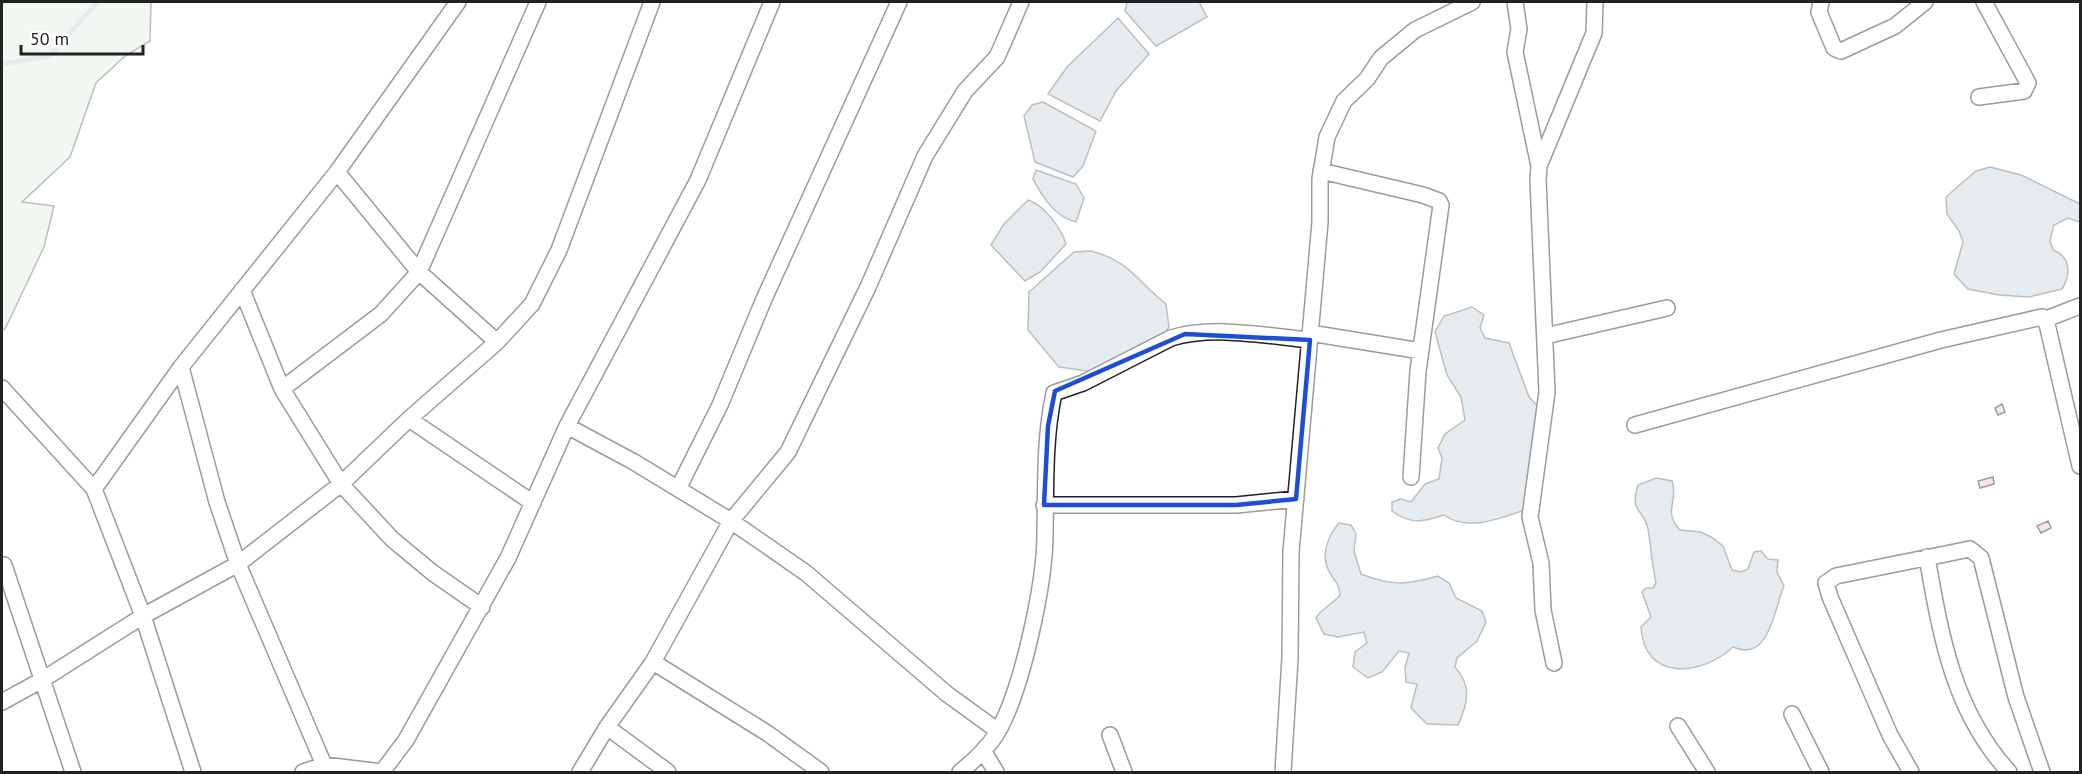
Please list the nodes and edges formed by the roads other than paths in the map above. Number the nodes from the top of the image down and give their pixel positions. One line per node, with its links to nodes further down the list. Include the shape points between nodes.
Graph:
1 (459, 2): 16 (street)
2 (538, 2): 17 (street)
3 (652, 2): 24 (street, via 559,250 532,304)
4 (772, 2): 31 (street, via 698,180)
5 (898, 2): 36 (street, via 720,405)
6 (1021, 2): 40 (street, via 997,57 965,91 925,156 868,287 788,452)
7 (1472, 2): 15 (street, via 1415,30 1374,66 1340,109 1328,136)
8 (1515, 2): 14 (street, via 1519,29 1515,52)
9 (1595, 2): 14 (street, via 1594,33)
10 (1821, 2): 11 (street, via 1819,12 1834,48 1841,51 1895,26)
11 (1925, 2)
12 (1984, 2): 13 (street, via 2028,83 2024,91)
13 (1979, 97)
14 (1539, 166): 22 (street)
15 (1321, 171): 23 (street); 25 (street, via 1439,201)
16 (337, 172): 17 (street); 18 (street)
17 (419, 272): 24 (street); 28 (street, via 381,314)
18 (242, 291): 26 (street); 28 (street)
19 (2080, 306): 21 (street)
20 (1667, 308): 22 (street)
21 (2046, 319): 30 (street, via 2035,317 1941,340); 32 (street)
22 (1545, 336): 47 (street, via 1547,392 1530,517 1541,563 1543,610)
23 (1310, 337): 25 (street); 37 (street); 39 (street, via 1185,334 1083,383 1055,391 1048,426)
24 (497, 342): 29 (street)
25 (1421, 351): 33 (street)
26 (181, 367): 35 (street); 42 (street)
27 (2, 388): 35 (street)
28 (282, 389): 34 (street)
29 (409, 419): 34 (street); 38 (street)
30 (1635, 425)
31 (567, 426): 36 (street); 38 (street)
32 (2080, 466)
33 (1411, 477)
34 (341, 484): 42 (street); 44 (street, via 392,539)
35 (94, 489): 45 (street)
36 (678, 489): 40 (street)
37 (1296, 499): 39 (street, via 1236,506); 67 (street)
38 (533, 502): 44 (street)
39 (1044, 505): 53 (street, via 1043,560 1030,632)
40 (731, 521): 46 (street); 53 (street, via 806,573 947,694)
41 (1927, 557): 70 (street, via 1836,576 1826,583 1890,735); 71 (street, via 1942,644 1955,679 1979,735); 72 (street, via 1970,549 1981,558 2016,698)
42 (238, 564): 45 (street); 56 (street)
43 (4, 565): 48 (street)
44 (482, 607): 60 (street, via 406,740)
45 (143, 616): 48 (street); 58 (street)
46 (653, 662): 52 (street); 63 (street, via 767,733)
47 (1554, 663)
48 (42, 680): 49 (street); 57 (street)
49 (2, 702)
50 (1792, 714): 69 (street)
51 (1678, 726): 68 (street)
52 (607, 727): 61 (street); 62 (street)
53 (998, 731): 55 (street)
54 (1110, 735): 66 (street)
55 (984, 752): 64 (street); 65 (street)
56 (324, 765): 59 (street); 60 (street)
57 (72, 772)
58 (193, 772)
59 (303, 772)
60 (382, 772)
61 (580, 772)
62 (668, 772)
63 (821, 772)
64 (960, 772)
65 (996, 772)
66 (1124, 772)
67 (1283, 772)
68 (1707, 772)
69 (1821, 772)
70 (1911, 772)
71 (2009, 772)
72 (2043, 772)

